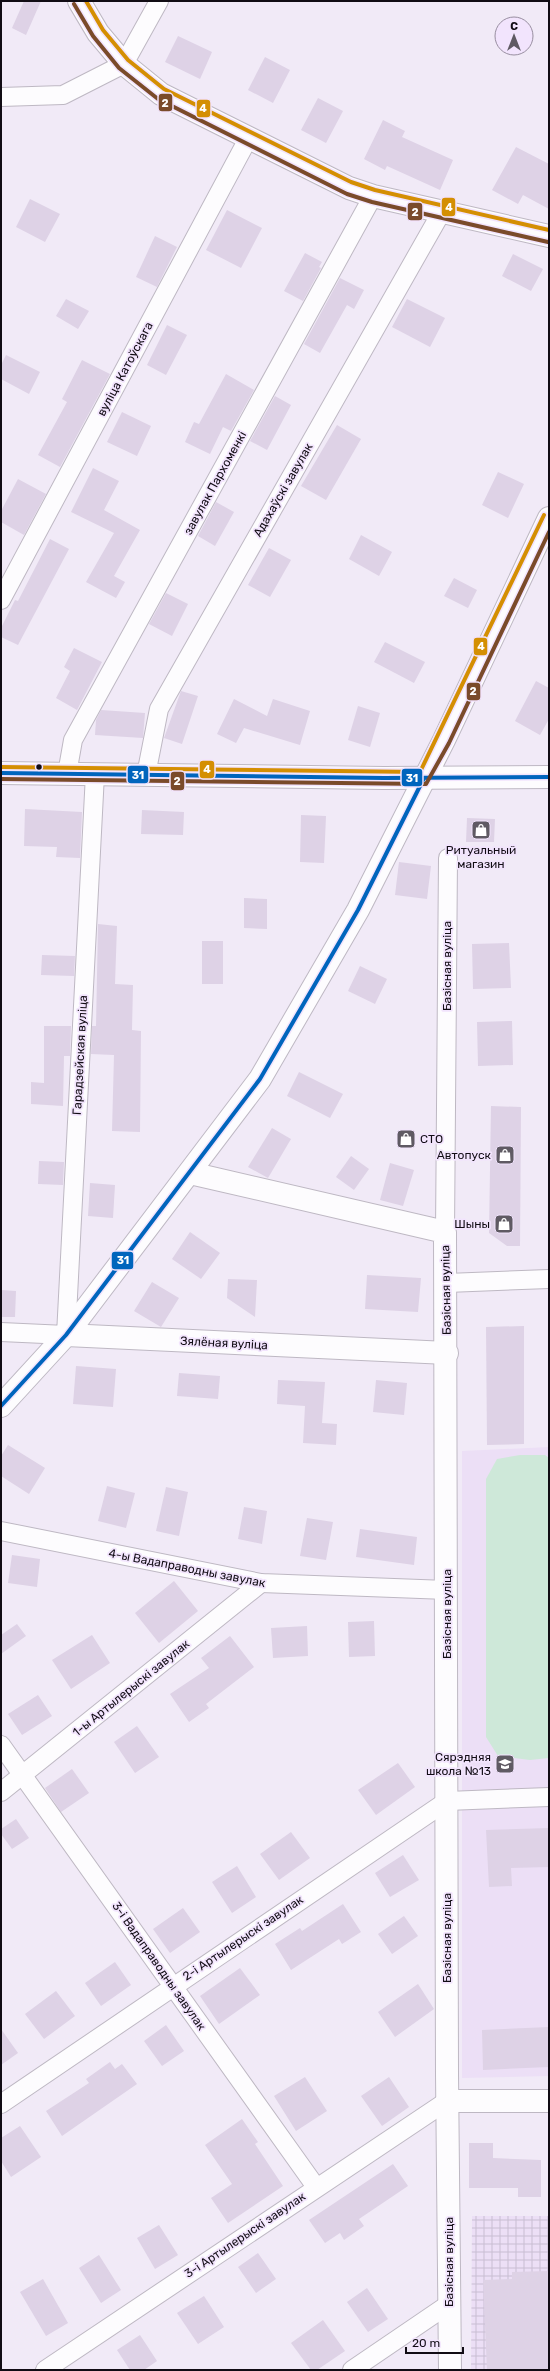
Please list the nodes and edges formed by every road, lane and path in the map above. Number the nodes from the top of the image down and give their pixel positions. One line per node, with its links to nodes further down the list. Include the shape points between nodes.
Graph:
1 (79, 1): 3 (main road, via 98,33)
2 (159, 1): 3 (street)
3 (124, 64): 4 (street, via 63,95); 5 (main road, via 161,94)
4 (1, 97)
5 (249, 137): 6 (main road, via 348,188); 10 (street, вуліца Катоўскага)
6 (373, 196): 7 (main road); 12 (street, завулак Пархоменкі, via 73,740)
7 (441, 213): 8 (main road); 14 (street, Адахаўскі завулак, via 159,709)
8 (549, 236)
9 (549, 518): 16 (main road)
10 (1, 600)
11 (1, 773): 12 (main road)
12 (67, 774): 13 (main road)
13 (95, 774): 14 (main road); 23 (street, Гарадзейская вуліца)
14 (146, 775): 16 (main road)
15 (549, 777): 16 (main road)
16 (424, 778): 18 (main road, via 358,910 260,1080)
17 (448, 858): 19 (street, Базісная вуліца)
18 (190, 1173): 19 (main road); 23 (main road)
19 (445, 1232): 21 (main road, Базісная вуліца)
20 (549, 1279): 21 (street)
21 (447, 1283): 24 (main road, Базісная вуліца)
22 (1, 1332): 23 (street, Зялёная вуліца)
23 (66, 1335): 24 (main road, Зялёная вуліца); 25 (main road)
24 (447, 1353): 28 (main road, Базісная вуліца)
25 (1, 1406)
26 (1, 1531): 27 (street, 4-ы Вадаправодны завулак)
27 (262, 1583): 28 (street, 4-ы Вадаправодны завулак); 30 (street, 1-ы Артылерыскі завулак)
28 (447, 1590): 33 (main road, Базісная вуліца)
29 (1, 1745): 30 (street, 3-і Вадаправодны завулак)
30 (22, 1775): 31 (street, 1-ы Артылерыскі завулак); 34 (street, 3-і Вадаправодны завулак)
31 (1, 1792)
32 (549, 1797): 33 (street)
33 (447, 1801): 34 (street, 2-і Артылерыскі завулак); 36 (main road, Базісная вуліца)
34 (173, 1986): 37 (street, 2-і Артылерыскі завулак); 38 (street, 3-і Вадаправодны завулак)
35 (549, 2101): 36 (main road)
36 (447, 2102): 38 (street, 3-і Артылерыскі завулак); 39 (main road, Базісная вуліца)
37 (1, 2104)
38 (316, 2187): 40 (street, 3-і Артылерыскі завулак)
39 (449, 2304): 41 (street); 42 (main road, Базісная вуліца)
40 (45, 2370)
41 (352, 2370)
42 (450, 2370)

